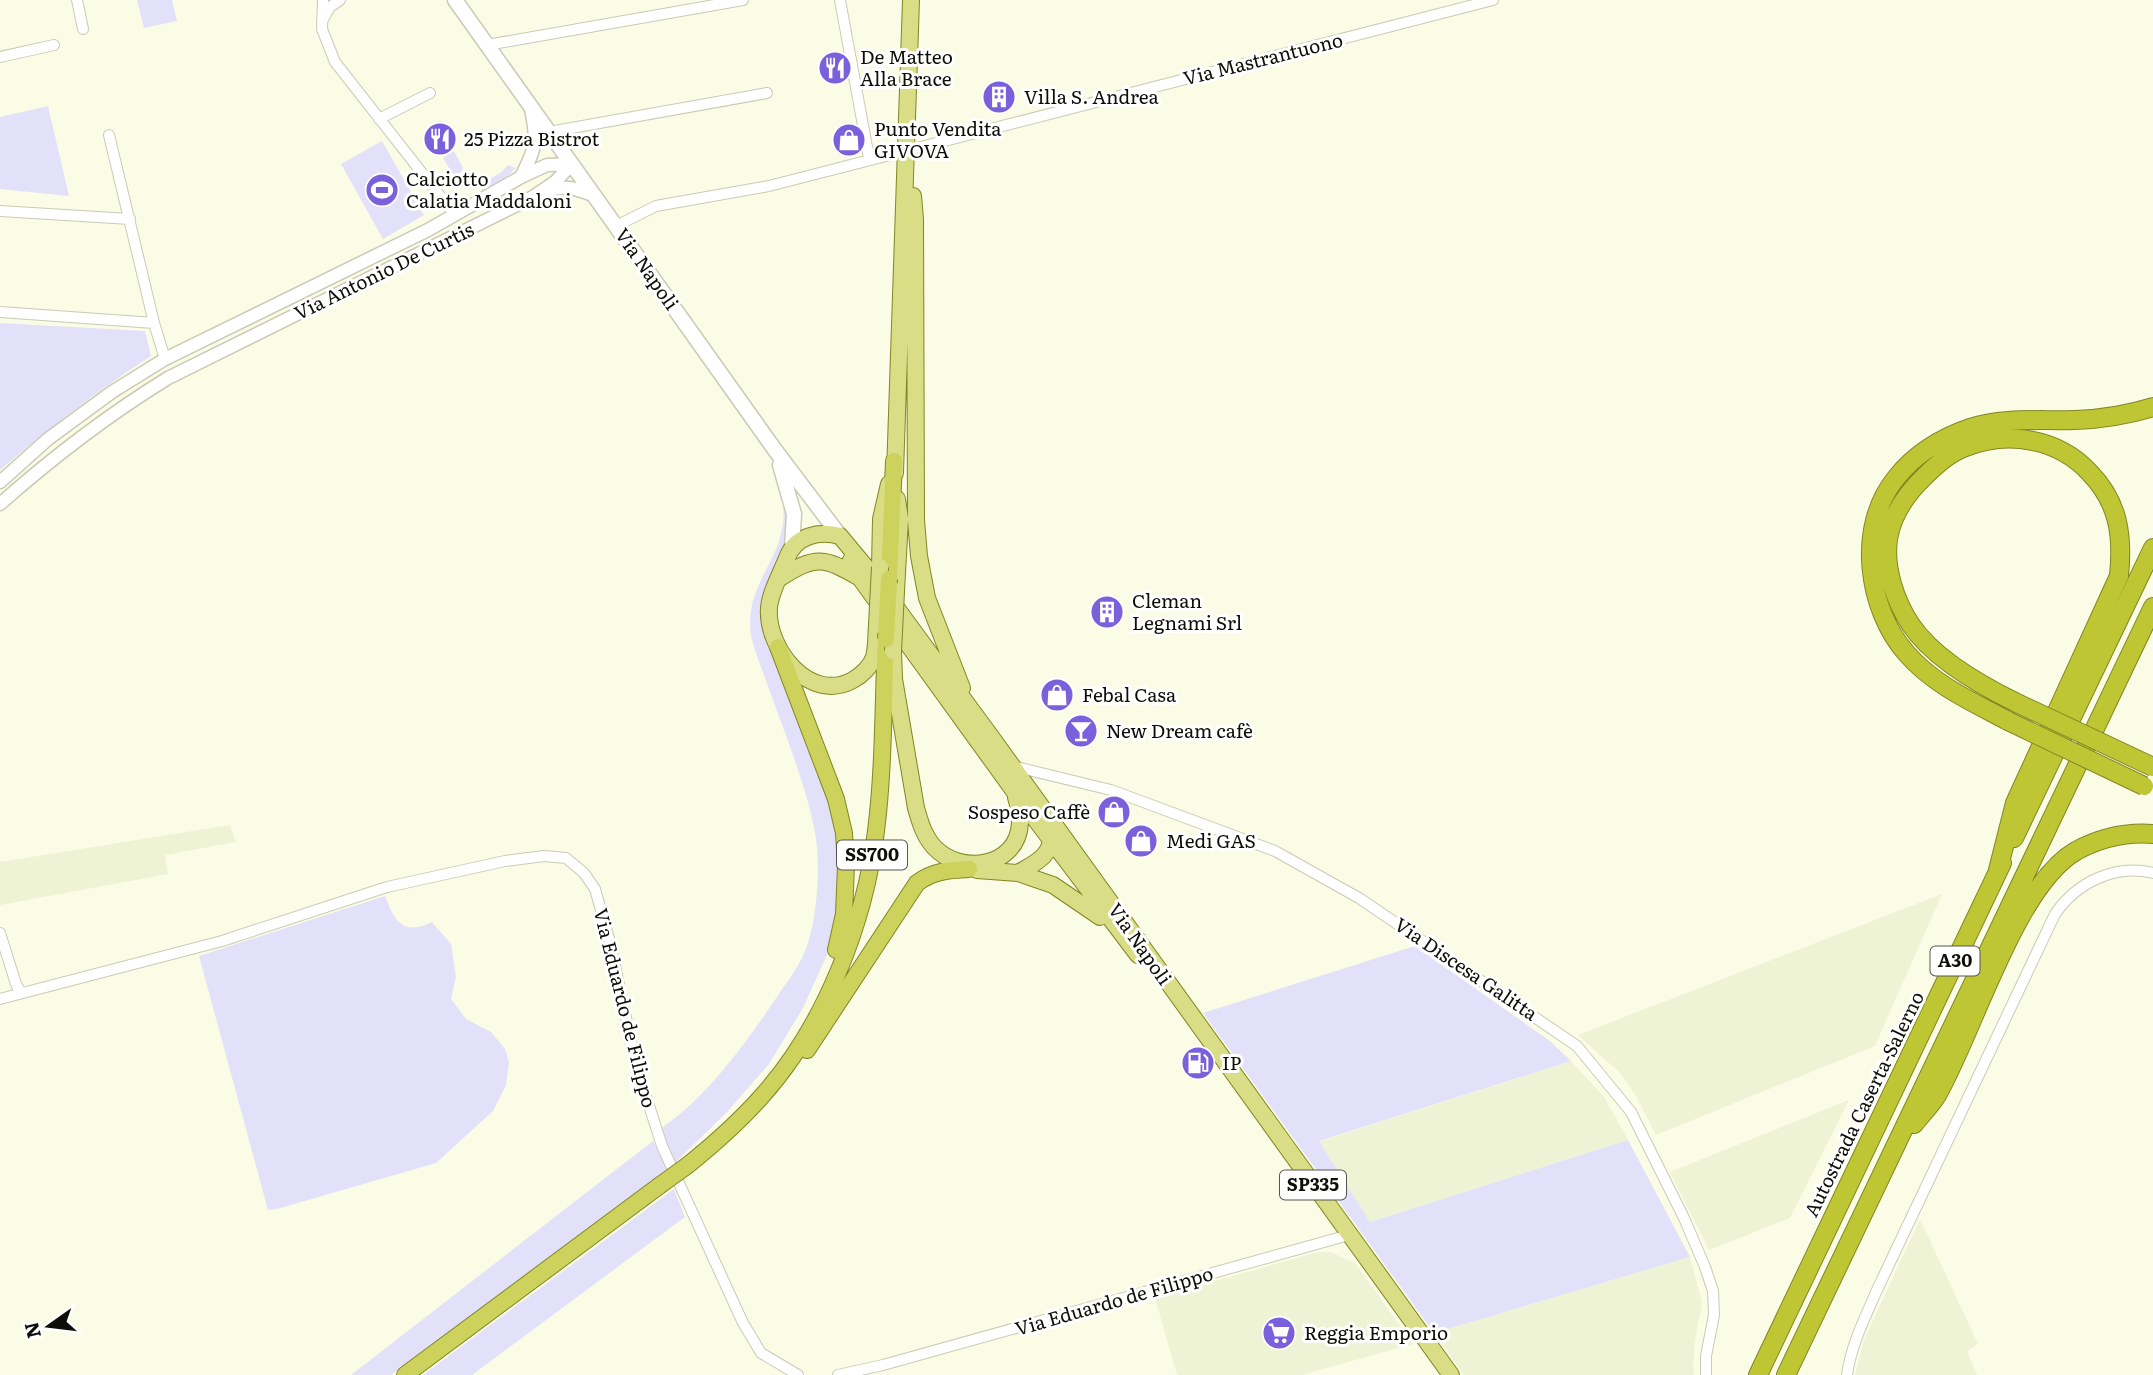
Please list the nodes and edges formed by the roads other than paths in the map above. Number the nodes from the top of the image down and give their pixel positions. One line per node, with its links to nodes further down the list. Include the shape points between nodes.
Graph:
1 (77, 0): 10 (street)
2 (323, 0): 9 (street)
3 (340, 0): 9 (street)
4 (455, 0): 12 (main road, Via Napoli)
5 (743, 0): 12 (street)
6 (841, 0): 21 (street)
7 (911, 0): 20 (main road)
8 (1493, 0): 20 (street, Via Mastrantuono)
9 (322, 21): 17 (street, via 335,62)
10 (83, 29)
11 (54, 45): 13 (street)
12 (487, 45): 16 (main road, Via Napoli)
13 (0, 57)
14 (430, 93): 17 (street)
15 (767, 93): 18 (street)
16 (530, 105): 18 (main road, Via Napoli); 23 (street, via 537,135)
17 (379, 119): 27 (street)
18 (549, 132): 22 (main road, Via Napoli)
19 (109, 135): 28 (street)
20 (905, 154): 21 (street, Via Mastrantuono); 37 (main road, SS700); 50 (main road, via 915,219 919,556 927,598)
21 (869, 158): 29 (street, Via Mastrantuono, via 768,186 656,206)
22 (572, 164): 23 (street, Via Antonio De Curtis, via 547,166); 24 (main road, Via Napoli); 25 (street, Via Antonio De Curtis)
23 (520, 177): 27 (street, Via Antonio De Curtis)
24 (595, 196): 25 (street, Via Antonio De Curtis, via 556,187); 29 (main road, Via Napoli)
25 (533, 197): 33 (street, Via Antonio De Curtis)
26 (0, 211): 28 (street)
27 (455, 215): 30 (street, Via Antonio De Curtis)
28 (130, 219): 32 (street)
29 (617, 226): 36 (main road, Via Napoli)
30 (265, 311): 33 (street, Via Antonio De Curtis); 34 (street, Via Antonio De Curtis)
31 (0, 312): 32 (street)
32 (154, 323): 34 (street)
33 (271, 326): 39 (street, Via Antonio De Curtis, via 168,377 118,409)
34 (165, 359): 38 (street, Via Antonio De Curtis, via 48,439)
35 (2153, 407): 54 (highway, bridge, via 2106,418 2007,421 1954,434 1915,457 1894,479 1877,514 1871,542 1879,604 1893,637 1926,673 2008,721)
36 (775, 450): 40 (main road, Via Napoli); 41 (main road, via 794,514)
37 (894, 461): 46 (highway, SS700)
38 (0, 482)
39 (0, 504)
40 (840, 536): 41 (main road, via 820,533); 43 (main road, via 828,554); 45 (main road, Via Napoli); 50 (main road, Via Napoli)
41 (792, 548): 44 (main road)
42 (2153, 548): 61 (highway, Autostrada Caserta-Salerno / A30)
43 (817, 560): 44 (main road); 45 (main road)
44 (780, 578): 49 (main road, via 768,609)
45 (860, 578): 55 (main road, Via Napoli)
46 (888, 579): 48 (highway, SS700, bridge); 49 (main road, bridge, via 873,659 861,676 847,684 816,685 801,676)
47 (2153, 607): 69 (highway, A30)
48 (890, 645): 55 (main road, via 916,808 934,847 948,858 968,864 998,860 1008,853 1020,824); 67 (highway, SS700, via 876,834 864,892 831,987)
49 (778, 647): 67 (highway, via 836,799 846,866 844,914 835,953 799,1027)
50 (973, 713): 51 (main road, Via Napoli)
51 (992, 738): 52 (main road, Via Napoli); 57 (main road, via 1010,777 1049,829)
52 (1011, 766): 65 (main road, Via Napoli); 75 (street, Via Discesa Galitta, via 1111,790 1275,851 1359,898 1577,1045 1631,1112 1705,1267 1714,1315)
53 (2153, 767): 61 (highway, bridge, via 2017,703 1963,674 1912,627 1896,597 1888,540 1897,511 1914,486 1942,460 1990,441 2045,442 2063,450 2098,481 2109,498 2121,537 2119,576 2015,803)
54 (2149, 789)
55 (1014, 791): 57 (main road, Via Napoli)
56 (2153, 834): 69 (highway, via 2110,837 2075,852 2045,882 2017,923 1936,1096)
57 (1052, 842): 59 (main road, via 1046,855); 63 (main road, Via Napoli)
58 (969, 869): 59 (main road); 68 (highway, via 942,870 917,883 803,1056)
59 (1018, 873): 63 (main road, via 1053,885 1094,911)
60 (2153, 873): 78 (street, via 2113,872 2086,884 2065,900 2044,934 1877,1290 1849,1358)
61 (1997, 874): 76 (highway, Autostrada Caserta-Salerno / A30)
62 (0, 933): 64 (street)
63 (1129, 946): 65 (main road, Via Napoli)
64 (21, 993): 66 (street); 72 (street, Via Eduardo de Filippo, via 222,941 387,887 505,861 566,858 584,873 594,890 636,1066 662,1146 743,1323 761,1353)
65 (1176, 995): 70 (main road, SP335)
66 (0, 999)
67 (793, 1055): 68 (highway, SS700)
68 (775, 1080): 71 (highway, SS700, bridge, via 688,1165)
69 (1894, 1149): 77 (highway, A30)
70 (1349, 1235): 73 (street, Via Eduardo de Filippo); 74 (main road, SP335)
71 (405, 1375)
72 (797, 1375)
73 (838, 1375)
74 (1451, 1375)
75 (1706, 1375)
76 (1758, 1375)
77 (1786, 1375)
78 (1847, 1375)

